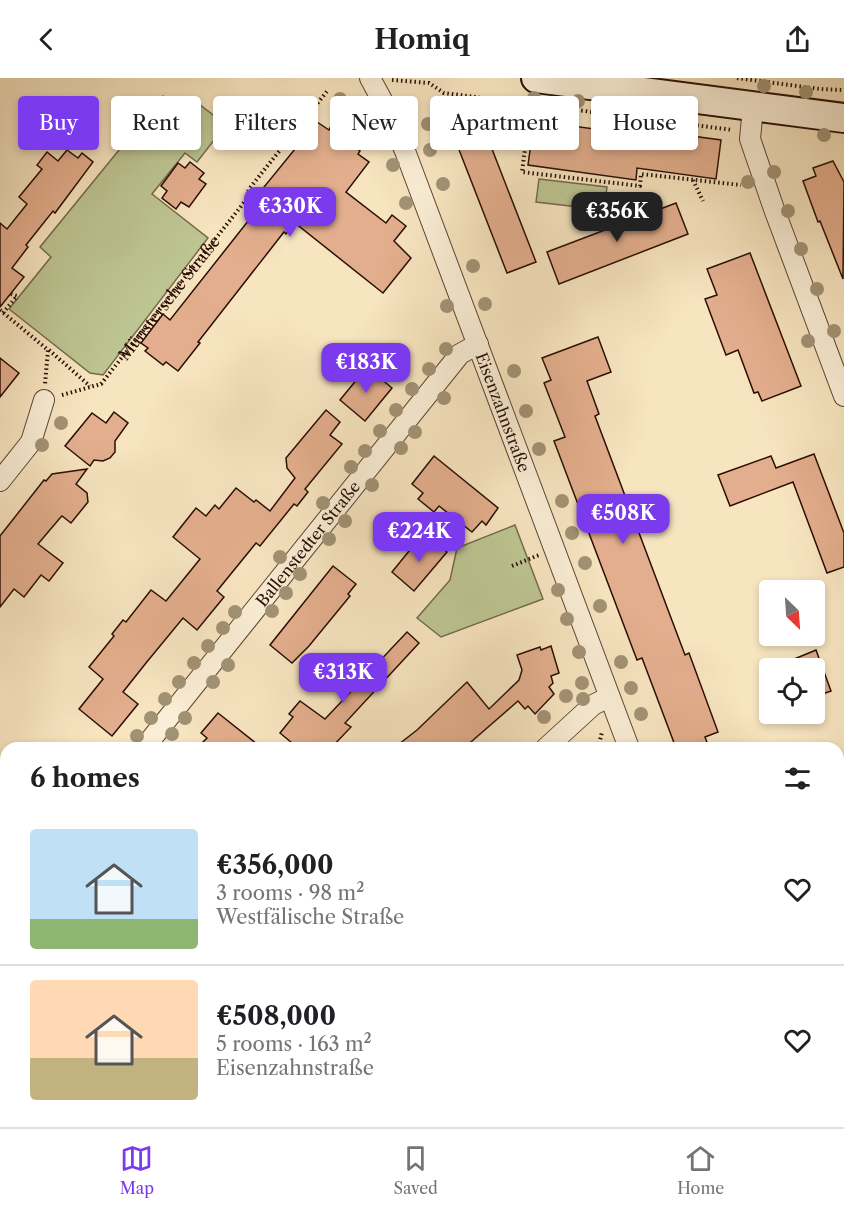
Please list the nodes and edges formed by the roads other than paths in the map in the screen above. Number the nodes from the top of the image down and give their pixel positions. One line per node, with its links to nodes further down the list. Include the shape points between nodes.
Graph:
1 (370, 78): 5 (street, Eisenzahnstraße, via 405,151)
2 (536, 78): 3 (street)
3 (753, 107): 4 (street); 6 (street, via 750,139)
4 (844, 118)
5 (478, 344): 9 (street, Eisenzahnstraße); 10 (street, Ballenstedter Straße, via 460,354)
6 (844, 396)
7 (44, 400): 8 (street, via 31,442)
8 (0, 481)
9 (609, 697): 11 (street, via 593,705); 12 (street, Eisenzahnstraße)
10 (149, 742)
11 (553, 742)
12 (627, 742)

